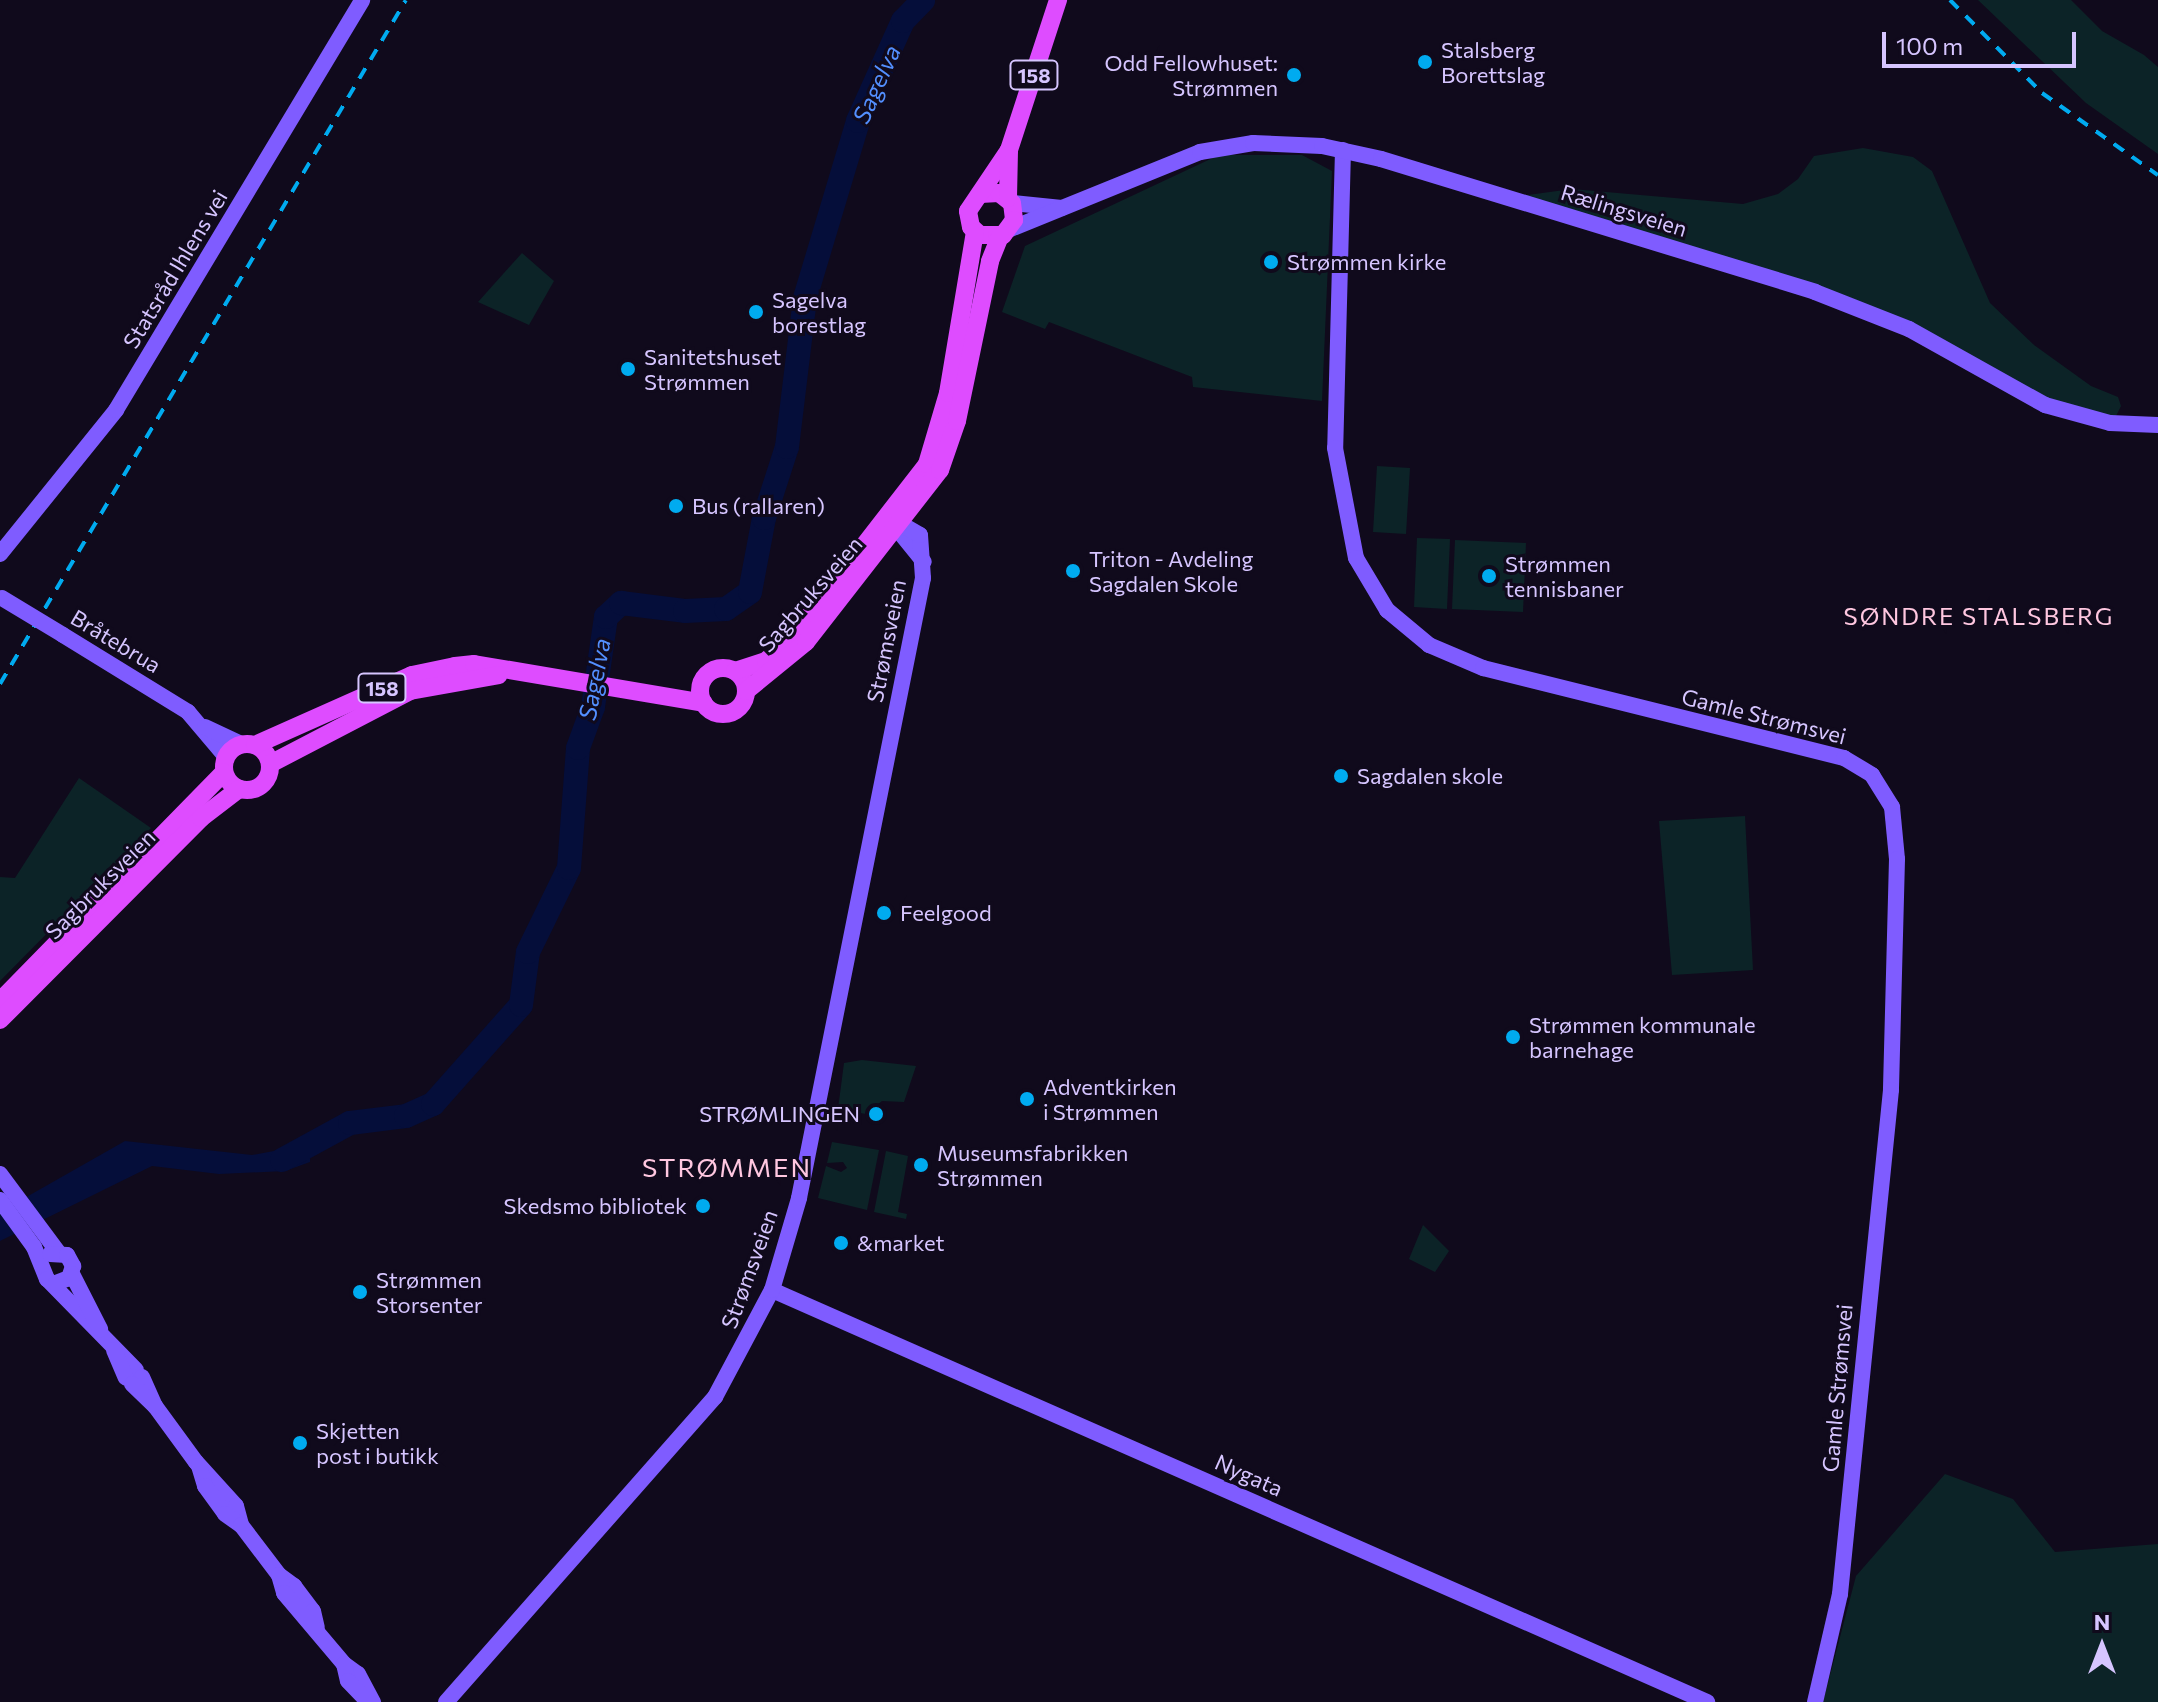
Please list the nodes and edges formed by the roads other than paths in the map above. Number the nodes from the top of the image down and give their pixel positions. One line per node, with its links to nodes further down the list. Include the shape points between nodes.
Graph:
1 (362, 0): 12 (main road, Statsråd Ihlens vei, via 116,410)
2 (1058, 0): 3 (main road, 158)
3 (1009, 150): 5 (main road, 158); 6 (main road, 158)
4 (1343, 150): 7 (main road, Rælingsveien, via 1273,143 1218,148 1165,164); 10 (main road, Rælingsveien, via 1863,310 2066,413 2110,423); 39 (main road, Gamle Strømsvei, via 1335,448 1356,558 1387,610 1429,645 1483,668 1844,758 1872,775 1892,807 1897,859 1891,1090 1842,1580)
5 (980, 194): 6 (main road, via 995,191); 8 (main road, 158, via 968,211)
6 (1010, 201): 7 (main road, Rælingsveien); 9 (main road, 158, via 1015,214)
7 (1064, 208): 9 (main road, Rælingsveien)
8 (975, 232): 9 (main road); 11 (main road, 158, via 937,439)
9 (1004, 233): 11 (main road, 158, via 990,261 952,441 933,482)
10 (2158, 425)
11 (896, 524): 14 (main road, Sagbruksveien / 158, via 784,646 758,665); 17 (main road, Sagbruksveien / 158, via 806,642); 34 (main road, Strømsveien, via 920,535 924,562 803,1179)
12 (2, 550)
13 (1, 597): 20 (main road, Bråtebrua, bridge, via 165,696)
14 (735, 671): 16 (main road, 158, via 717,669); 17 (main road)
15 (517, 674): 18 (main road, 158); 21 (main road, 158, via 474,664 427,670); 23 (main road, 158, via 424,686)
16 (703, 680): 18 (main road, 158); 19 (main road)
17 (746, 691): 19 (main road, 158, via 742,704 729,713 713,711)
18 (644, 692): 19 (main road, 158)
19 (704, 703)
20 (205, 727): 21 (main road, Bråtebrua); 22 (main road, Bråtebrua)
21 (248, 744): 22 (main road, 158); 23 (main road)
22 (225, 764): 24 (main road); 25 (main road, Sagbruksveien / 158)
23 (270, 764): 24 (main road, 158, via 261,785)
24 (239, 789): 26 (main road, Sagbruksveien / 158, via 201,818)
25 (0, 1001)
26 (0, 1020)
27 (0, 1174): 28 (main road)
28 (7, 1201): 29 (main road)
29 (36, 1237): 30 (main road); 31 (main road)
30 (58, 1252): 31 (main road); 32 (main road, via 70,1258)
31 (43, 1265): 33 (main road, via 47,1279)
32 (72, 1274): 33 (main road); 35 (main road)
33 (56, 1283): 35 (main road)
34 (772, 1290): 37 (main road, Strømsveien, via 715,1397); 38 (main road, Nygata)
35 (102, 1334): 36 (main road, via 199,1466 220,1507 313,1611 317,1628 358,1674)
36 (370, 1702)
37 (446, 1702)
38 (1707, 1702)
39 (1815, 1702)

